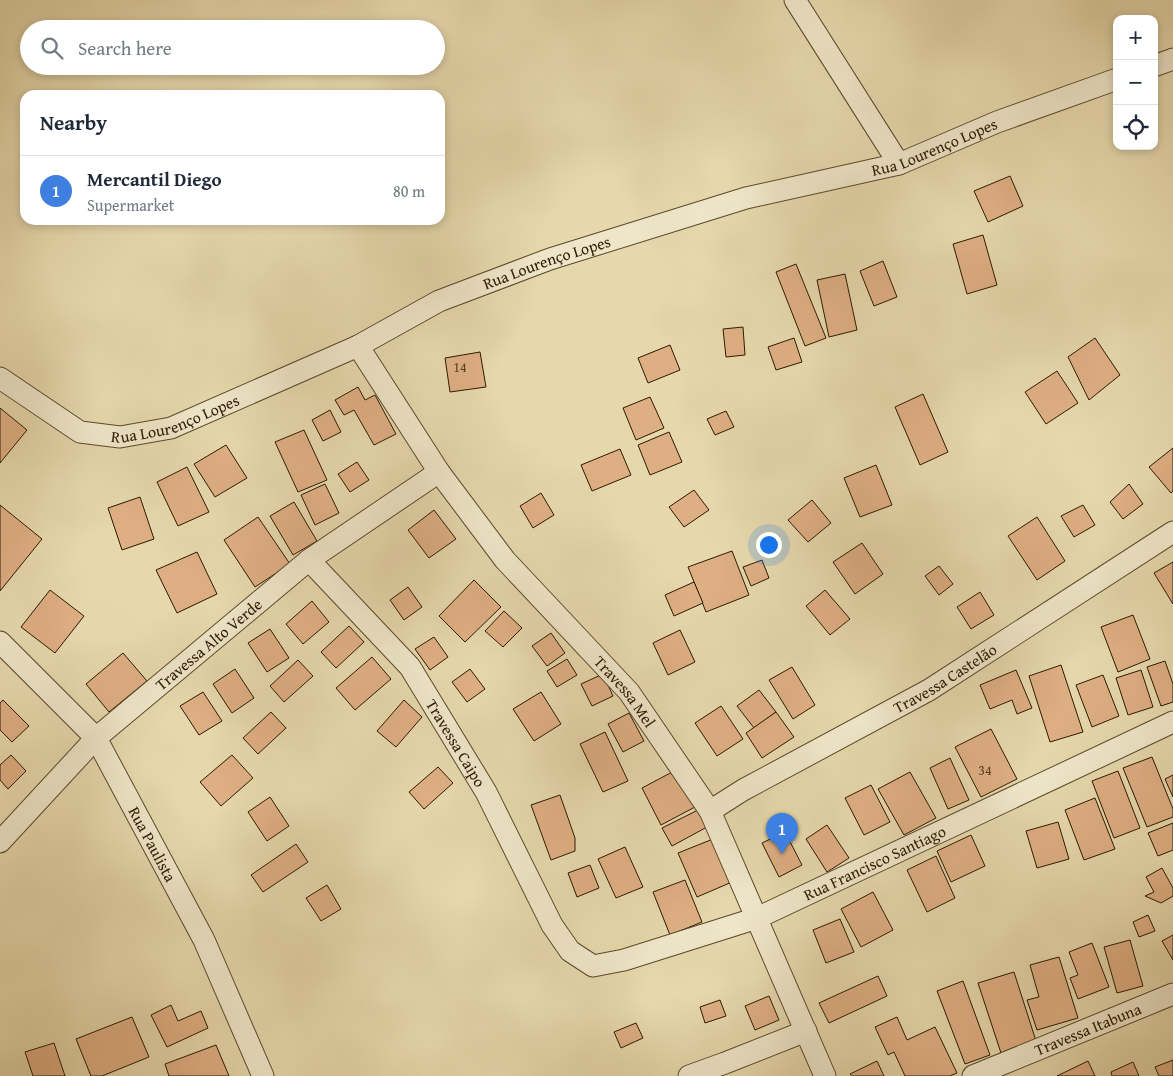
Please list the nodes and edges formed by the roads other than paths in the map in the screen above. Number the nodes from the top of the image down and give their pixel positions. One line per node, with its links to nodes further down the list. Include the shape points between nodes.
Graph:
1 (795, 0): 5 (street)
2 (1173, 59): 3 (street)
3 (1158, 65)
4 (1113, 80): 5 (street, Rua Lourenço Lopes, via 997,122)
5 (899, 164): 6 (street, Rua Lourenço Lopes, via 746,198 550,259 439,301)
6 (358, 346): 7 (street, Rua Lourenço Lopes, via 171,428 120,437 80,432); 8 (street, Travessa Mel)
7 (0, 378)
8 (438, 472): 10 (street, Travessa Alto Verde); 14 (street, Travessa Mel, via 505,560 629,692)
9 (1173, 532): 14 (street, Travessa Castelão, via 929,690)
10 (309, 560): 13 (street, Travessa Alto Verde); 17 (street, Travessa Caipo, via 410,667 486,792 552,924)
11 (0, 642): 13 (street, Rua Paulista)
12 (1173, 722): 16 (street, Rua Francisco Santiago)
13 (96, 738): 15 (street, Travessa Alto Verde); 20 (street, Rua Paulista, via 204,940)
14 (710, 811): 16 (street, Travessa Mel)
15 (0, 842)
16 (757, 918): 17 (street, Rua Francisco Santiago, via 624,960 593,966); 19 (street, Travessa Mel)
17 (570, 951)
18 (1173, 994): 23 (street, Travessa Itabuna)
19 (806, 1031): 21 (street); 22 (street, Travessa Mel)
20 (263, 1076)
21 (689, 1076)
22 (826, 1076)
23 (974, 1076)

